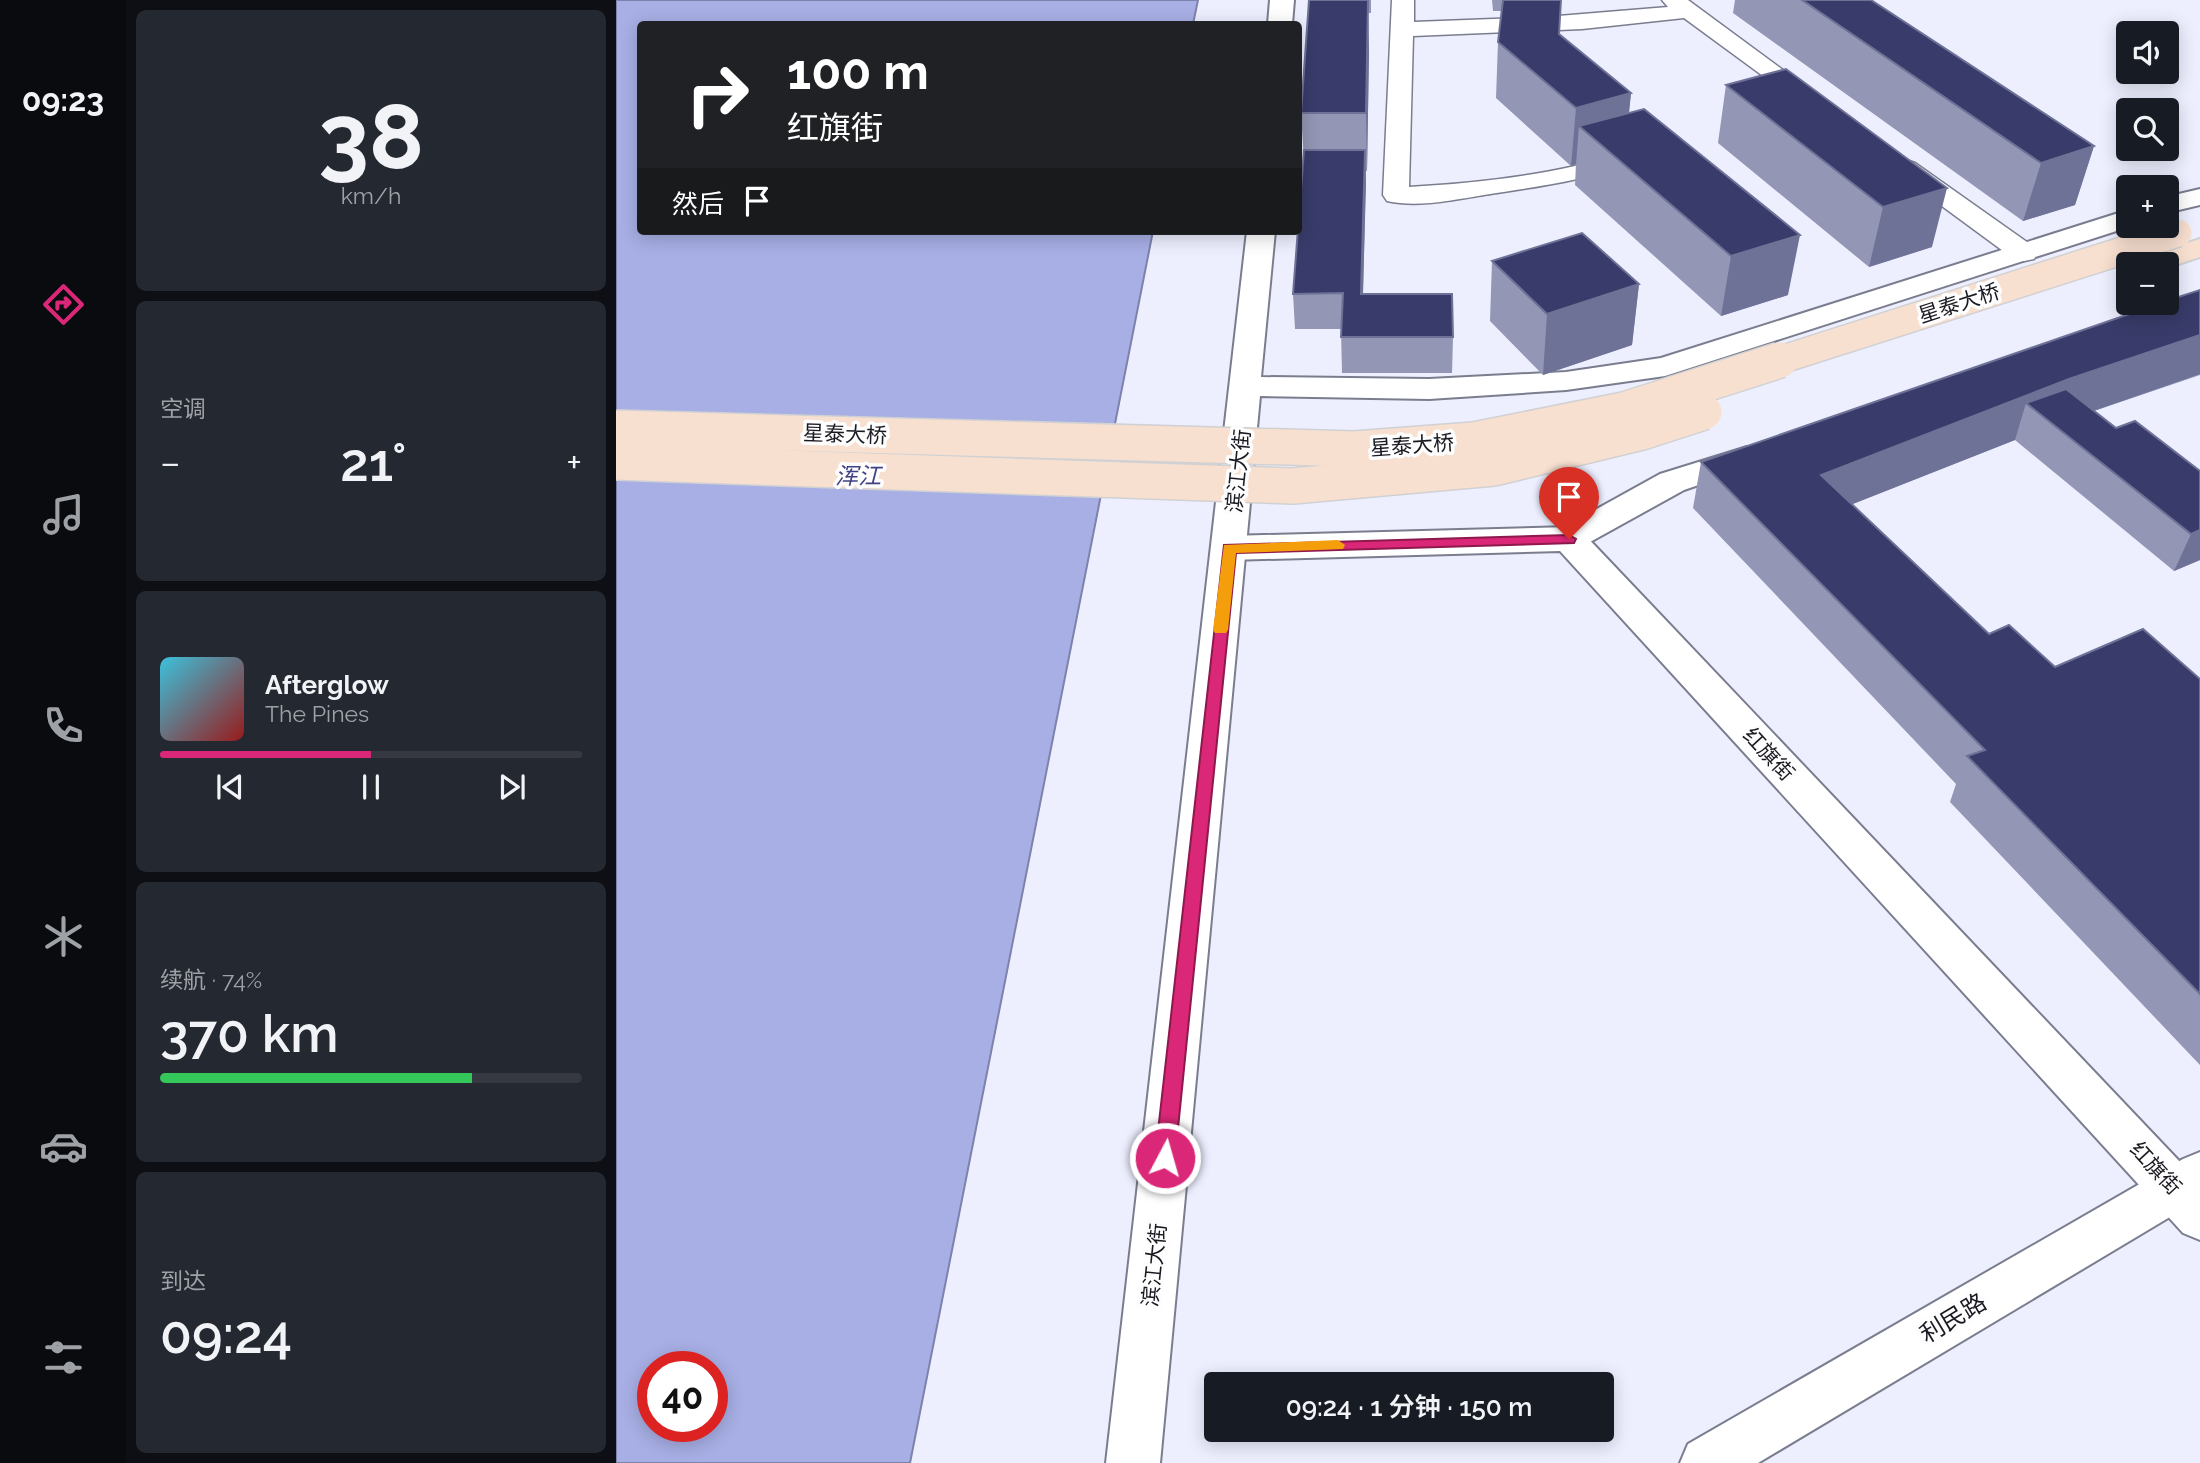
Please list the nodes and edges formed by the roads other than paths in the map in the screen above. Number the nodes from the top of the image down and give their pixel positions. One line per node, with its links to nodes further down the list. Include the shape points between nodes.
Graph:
1 (1282, 0): 4 (street)
2 (1403, 0): 5 (street)
3 (1680, 5): 5 (street, via 1602,22); 6 (street)
4 (1280, 21)
5 (1404, 29): 7 (street, via 1396,195 1445,194 1580,173)
6 (1834, 116)
7 (1642, 153)
8 (1890, 156): 14 (street)
9 (2200, 197): 11 (street)
10 (2116, 222): 14 (street)
11 (2186, 228): 13 (main road); 17 (main road, 星泰大桥, bridge, via 1624,410 1474,440 1354,449)
12 (1261, 235): 16 (street, 滨江大街)
13 (2163, 252)
14 (2024, 253): 16 (street, via 1665,367 1566,381 1429,389)
15 (2116, 276): 19 (main road, 星泰大桥, bridge, via 1642,432 1494,468 1293,486)
16 (1247, 386): 21 (street, 滨江大街)
17 (616, 428)
18 (1778, 446): 20 (street, via 1672,482)
19 (616, 462)
20 (1569, 539): 21 (street); 22 (street, 红旗街)
21 (1229, 548): 23 (street, 滨江大街)
22 (2191, 1193): 24 (street, 利民路)
23 (1133, 1463)
24 (1707, 1463)

